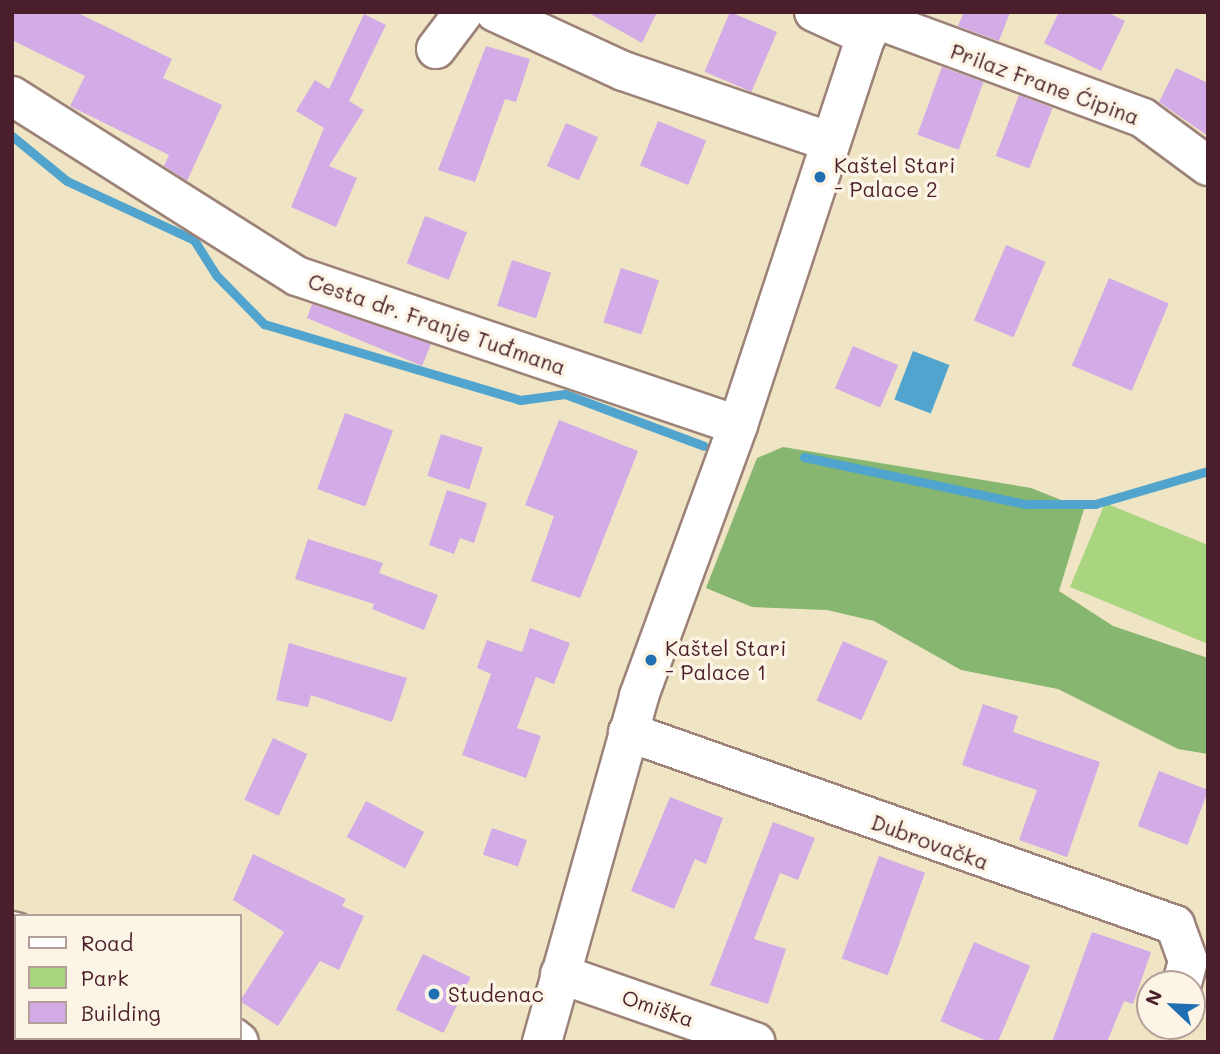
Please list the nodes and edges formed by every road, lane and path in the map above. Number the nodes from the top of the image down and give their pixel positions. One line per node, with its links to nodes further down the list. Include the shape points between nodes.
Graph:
1 (464, 12): 5 (street)
2 (495, 12): 7 (street, via 624,71)
3 (814, 12): 4 (street, Prilaz Frane Ćipina)
4 (871, 22): 7 (street); 8 (street, Prilaz Frane Ćipina, via 1143,118)
5 (436, 49)
6 (12, 96): 9 (street, Cesta dr. Franje Tuđmana, via 297,276)
7 (830, 142): 9 (street)
8 (1208, 166)
9 (738, 425): 10 (street)
10 (628, 732): 11 (street, Dubrovačka, via 1175,925 1188,961); 12 (street)
11 (1186, 970)
12 (560, 974): 13 (street); 14 (street, Omiška)
13 (541, 1042)
14 (755, 1042)

